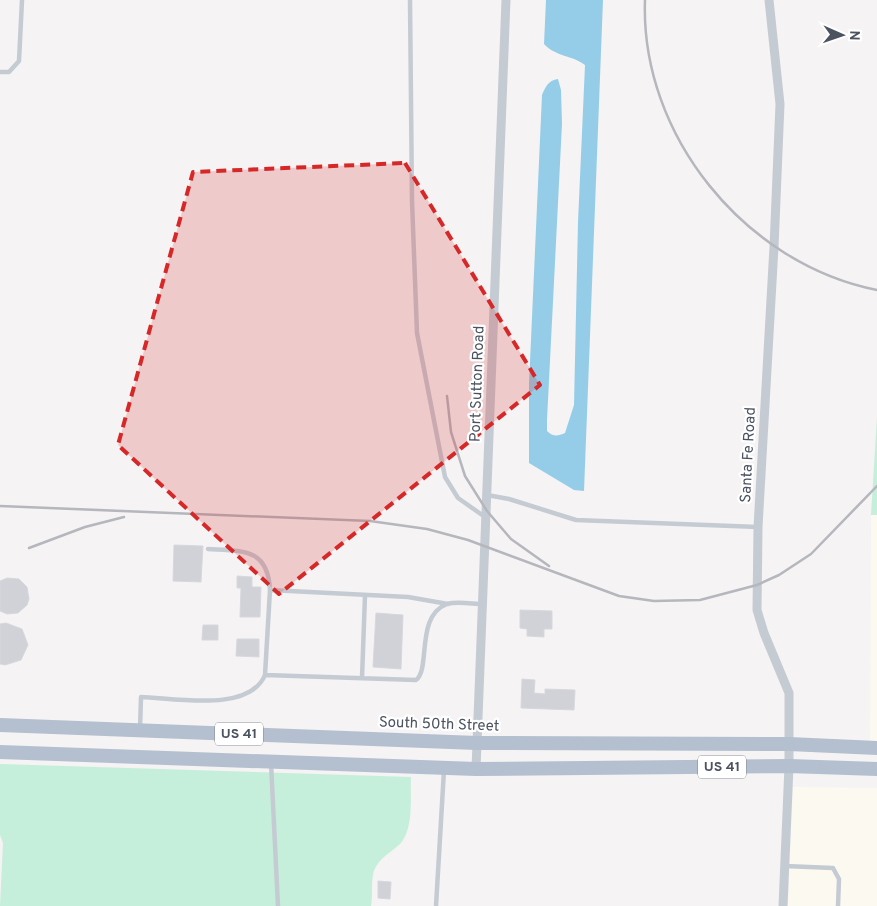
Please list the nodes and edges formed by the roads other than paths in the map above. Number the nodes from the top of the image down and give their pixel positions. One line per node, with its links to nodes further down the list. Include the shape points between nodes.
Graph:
1 (22, 0): 5 (lane, via 19,61 9,72)
2 (410, 0): 7 (lane, via 417,333 445,477 458,498)
3 (506, 0): 6 (street, Port Sutton Road)
4 (769, 0): 8 (street, Santa Fe Road, via 780,104)
5 (0, 72)
6 (487, 495): 7 (street, Port Sutton Road); 8 (lane, via 576,520)
7 (486, 518): 13 (street, Port Sutton Road)
8 (758, 527): 19 (street, Santa Fe Road, via 757,610 789,693)
9 (208, 550): 10 (lane, via 242,551 258,557 267,569)
10 (270, 590): 11 (lane); 14 (lane)
11 (365, 595): 12 (lane, via 408,597); 15 (lane)
12 (448, 604): 13 (lane); 15 (lane, via 429,624 419,678)
13 (482, 604): 18 (street, Port Sutton Road)
14 (265, 675): 15 (lane); 17 (lane, via 253,691 229,700 141,697)
15 (362, 678)
16 (0, 726): 17 (main road, South 50th Street / US 41)
17 (140, 731): 18 (main road, South 50th Street / US 41)
18 (477, 743): 19 (main road, South 50th Street / US 41); 25 (street, Port Sutton Road)
19 (789, 744): 20 (main road, South 50th Street / US 41); 23 (street, Santa Fe Road)
20 (877, 748)
21 (0, 752): 22 (main road, US 41)
22 (270, 762): 24 (main road, US 41); 28 (lane)
23 (789, 766): 25 (main road, US 41); 26 (main road, US 41); 27 (street, Santa Fe Road)
24 (444, 768): 25 (main road, US 41); 29 (lane)
25 (476, 769)
26 (877, 769)
27 (785, 866): 30 (street, Santa Fe Road); 31 (lane, via 833,868 839,879)
28 (278, 906)
29 (436, 906)
30 (783, 906)
31 (838, 906)

